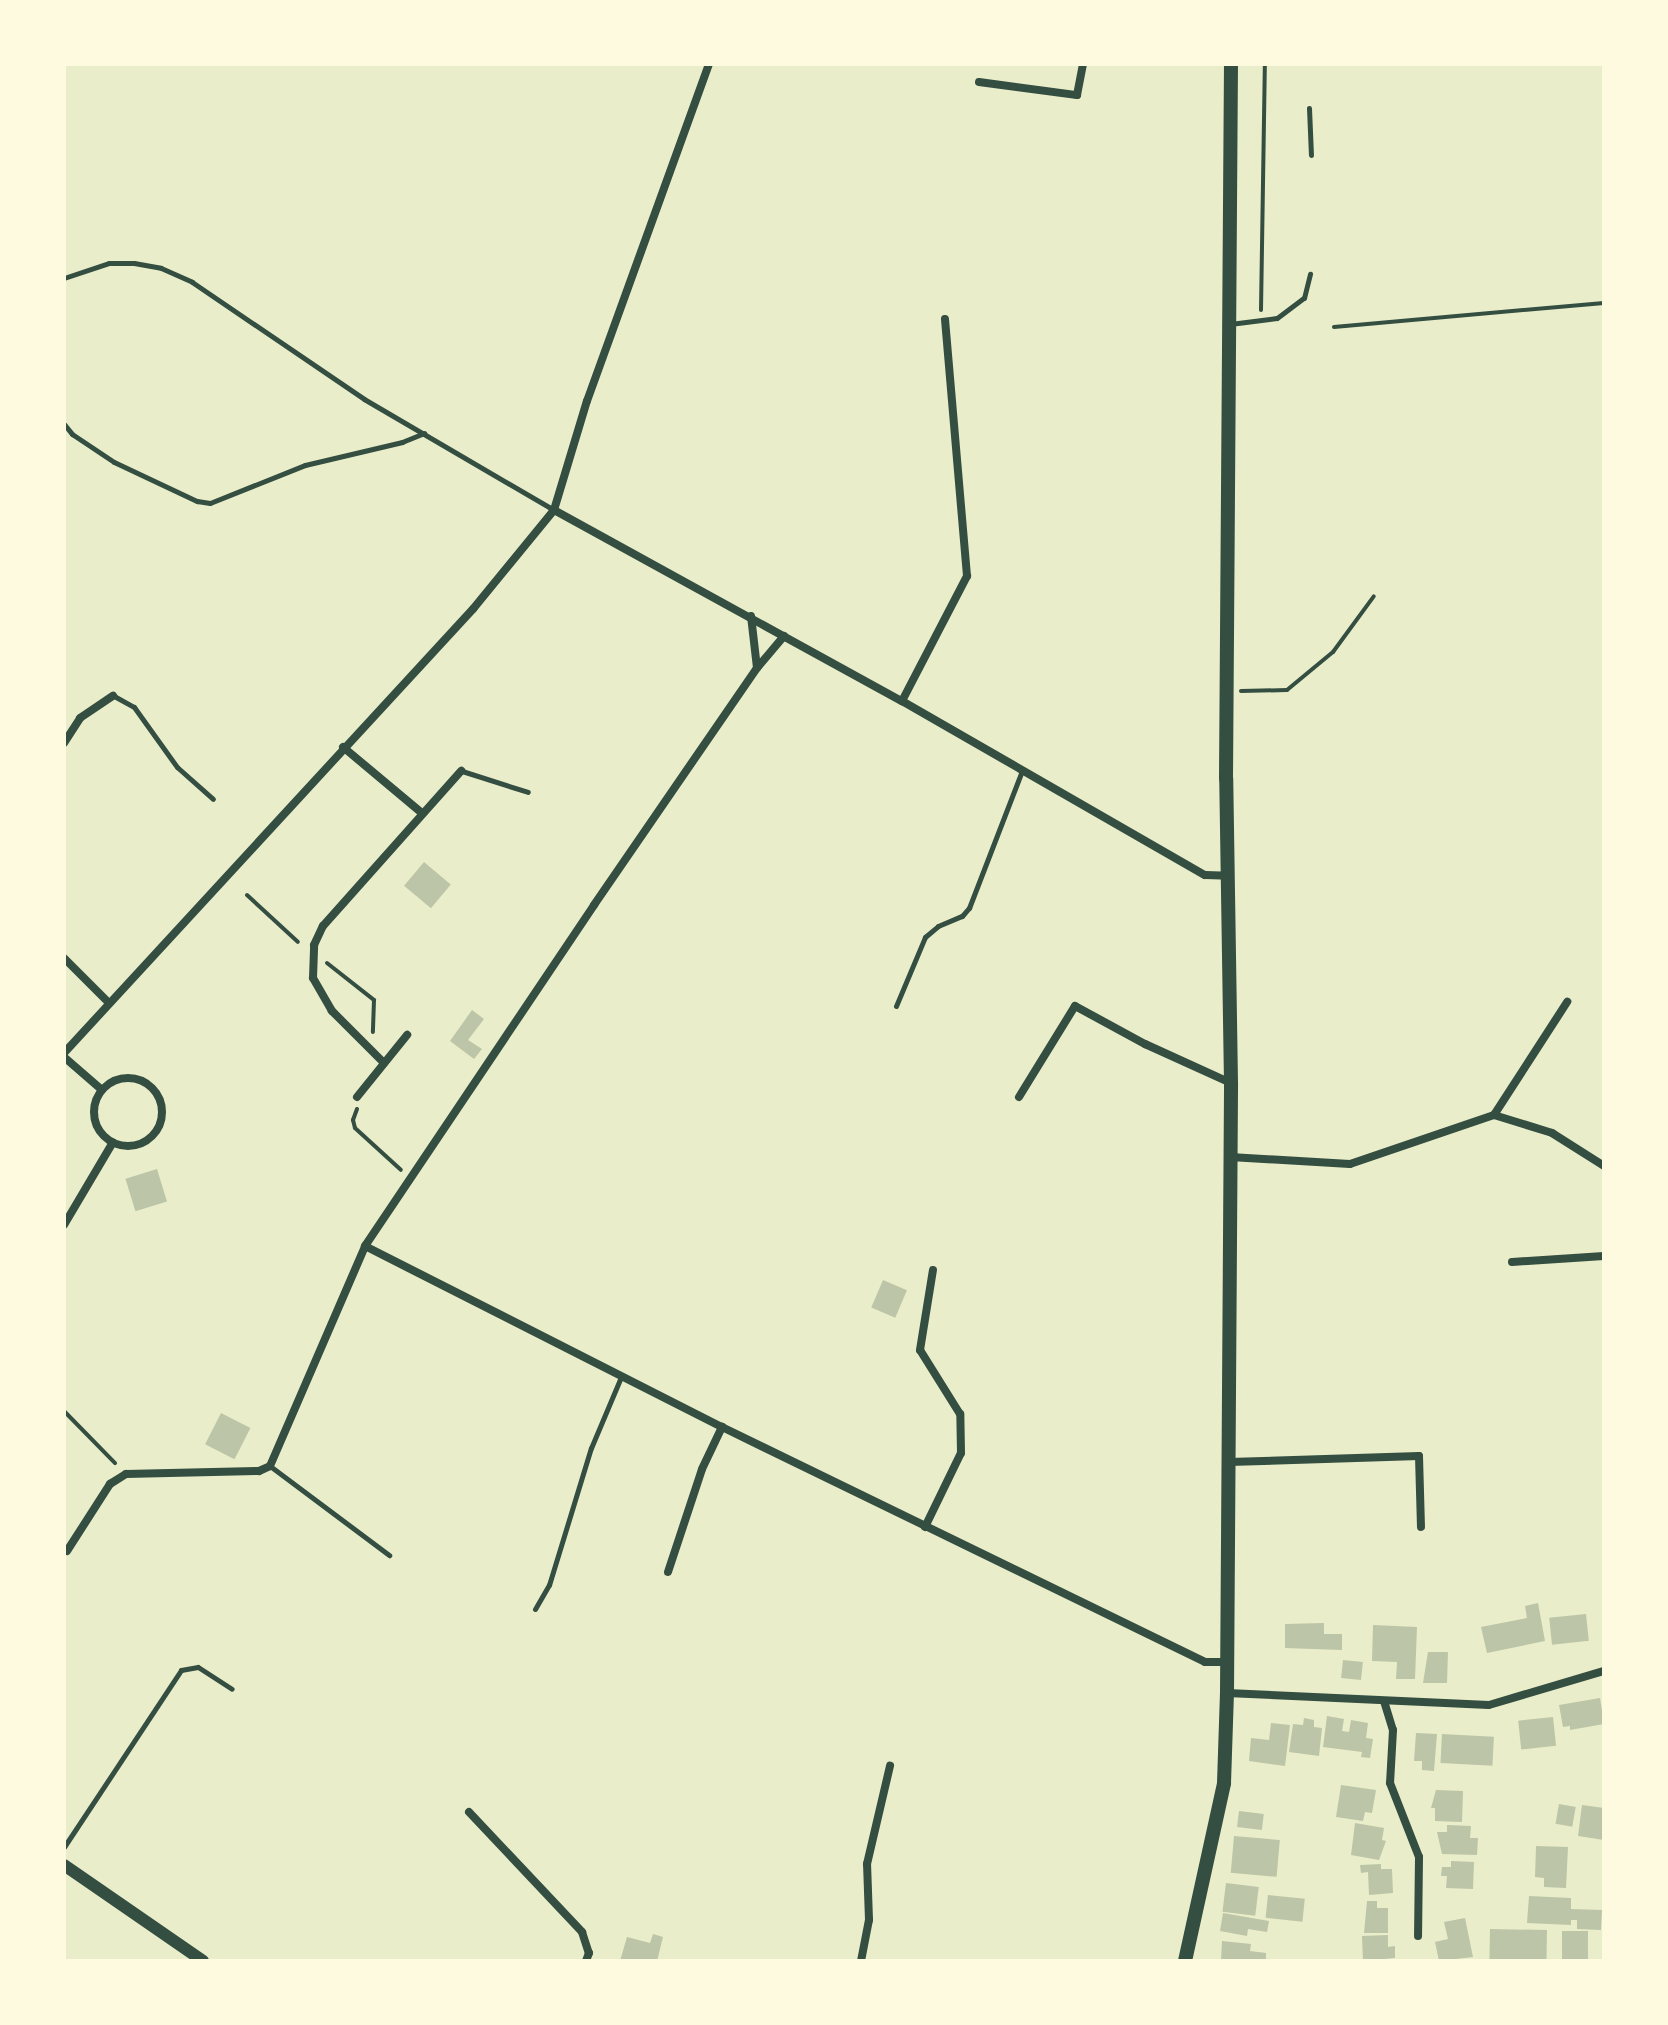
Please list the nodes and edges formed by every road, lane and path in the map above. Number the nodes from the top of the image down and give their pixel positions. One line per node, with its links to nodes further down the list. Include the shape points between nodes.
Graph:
1 (709, 64): 17 (street, via 587,401)
2 (1083, 64): 5 (street, via 1077,95)
3 (1231, 64): 13 (main road)
4 (1265, 64): 12 (path)
5 (979, 82)
6 (1309, 108): 7 (lane)
7 (1311, 155)
8 (1310, 274): 12 (lane, via 1304,298 1277,318)
9 (64, 278): 16 (lane, via 109,263 161,268 192,282 364,399)
10 (1604, 303): 14 (path)
11 (945, 319): 24 (street, via 967,576)
12 (1261, 319): 13 (lane)
13 (1229, 324): 22 (main road)
14 (1334, 327)
15 (64, 424): 16 (lane, via 114,462 210,503 305,465)
16 (424, 433): 17 (lane)
17 (554, 510): 19 (street); 26 (street, via 473,609)
18 (1374, 596): 22 (path, via 1333,652 1287,690)
19 (751, 616): 20 (street); 21 (street)
20 (784, 636): 21 (street); 24 (street)
21 (757, 668): 52 (street)
22 (1227, 691): 32 (main road)
23 (113, 696): 25 (street, via 80,718); 30 (lane, via 134,707 177,767)
24 (902, 701): 27 (street)
25 (64, 743)
26 (343, 747): 31 (street); 38 (street)
27 (1023, 770): 32 (street, via 1205,875); 39 (lane, via 969,908 925,937)
28 (461, 771): 29 (lane); 31 (street)
29 (528, 792)
30 (213, 799)
31 (422, 813): 43 (street, via 323,926 314,945 313,978 332,1011)
32 (1230, 876): 44 (main road)
33 (247, 895): 34 (path)
34 (298, 942)
35 (64, 958): 38 (street)
36 (323, 959): 40 (path, via 374,1000)
37 (1567, 1002): 48 (street)
38 (109, 1003): 42 (street)
39 (896, 1006)
40 (373, 1034)
41 (407, 1035): 43 (street)
42 (64, 1055): 45 (street)
43 (384, 1063): 46 (street)
44 (1231, 1083): 47 (street, via 1075,1006); 50 (main road)
45 (102, 1090): 49 (street, via 95,1118); 49 (street, via 133,1078 153,1089 162,1111 155,1132 146,1140 135,1145)
46 (357, 1097): 52 (path, via 355,1128)
47 (1019, 1097)
48 (1494, 1115): 50 (street, via 1350,1164); 51 (street, via 1552,1133)
49 (113, 1142): 53 (street)
50 (1230, 1157): 61 (main road)
51 (1604, 1166)
52 (409, 1176): 54 (street)
53 (64, 1225)
54 (365, 1246): 58 (street); 62 (street)
55 (1604, 1256): 56 (street)
56 (1512, 1262)
57 (933, 1270): 64 (street, via 920,1350 960,1414 961,1453)
58 (621, 1377): 60 (street); 69 (lane, via 591,1448 549,1585)
59 (64, 1411): 63 (path)
60 (722, 1427): 64 (street); 68 (street, via 702,1469)
61 (1229, 1462): 65 (street, via 1419,1456); 70 (main road)
62 (270, 1466): 63 (street, via 259,1471); 67 (lane)
63 (126, 1474): 66 (street, via 110,1484)
64 (925, 1527): 70 (street, via 1205,1662)
65 (1421, 1527)
66 (67, 1551)
67 (389, 1555)
68 (668, 1572)
69 (535, 1609)
70 (1227, 1662): 73 (main road)
71 (1603, 1672): 74 (street, via 1489,1705)
72 (232, 1689): 77 (lane, via 198,1667 181,1670)
73 (1227, 1693): 74 (street); 83 (main road, via 1224,1783)
74 (1384, 1701): 79 (street, via 1393,1730 1390,1783 1419,1857)
75 (890, 1766): 82 (street, via 867,1864 869,1920)
76 (469, 1812): 81 (street, via 582,1932 589,1953)
77 (64, 1847)
78 (64, 1865): 80 (street)
79 (1418, 1936)
80 (203, 1961)
81 (586, 1961)
82 (861, 1961)
83 (1185, 1961)

